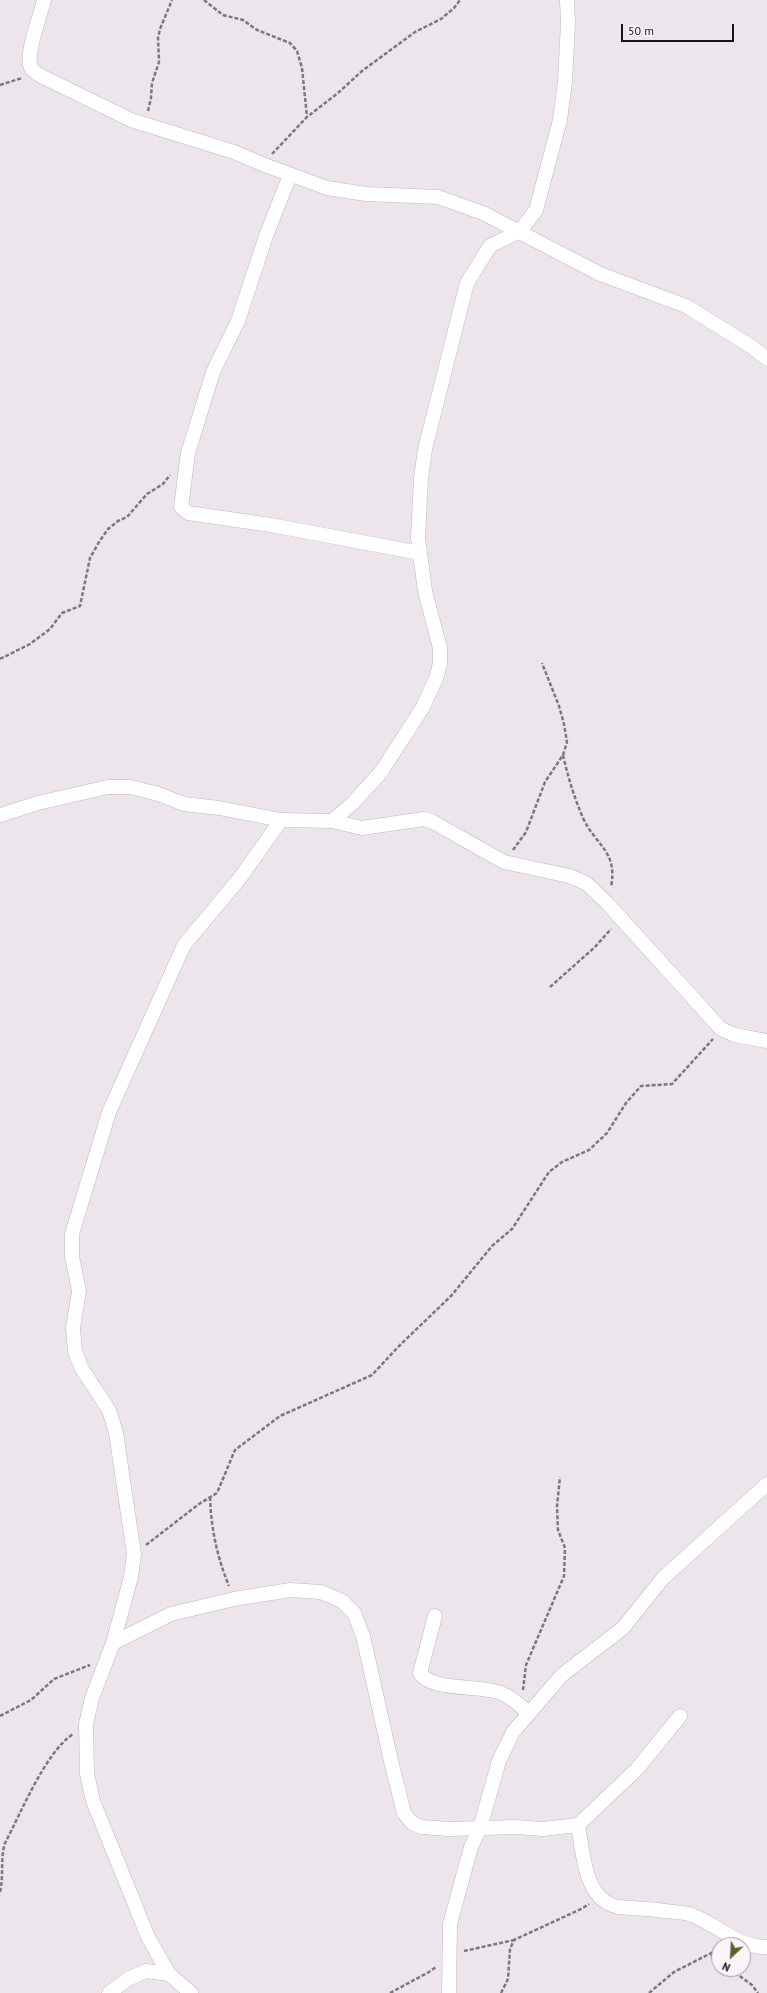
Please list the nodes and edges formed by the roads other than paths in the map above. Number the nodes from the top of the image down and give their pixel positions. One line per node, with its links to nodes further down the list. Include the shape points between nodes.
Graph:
1 (44, 0): 3 (street, via 32,48 30,64 35,72 144,125 234,152)
2 (567, 0): 4 (street, via 565,82 558,129 536,210)
3 (290, 175): 4 (street, via 327,188 366,194 438,197 483,213); 6 (street, via 266,236 238,321 213,372 188,453 181,507 188,513 270,525)
4 (520, 231): 5 (street, via 600,274 686,306); 6 (street, via 490,246 467,283 425,449 418,521)
5 (767, 359)
6 (420, 553): 9 (street, via 425,591 440,648 437,676 423,706 381,772 353,803)
7 (0, 815): 8 (street, via 38,803 108,787 131,787 184,804)
8 (280, 820): 9 (street); 13 (street, via 240,878 184,945 110,1112 72,1234 72,1256 79,1291 73,1328 74,1352 109,1410 116,1433 134,1554 131,1577)
9 (332, 821): 10 (street, via 362,828 424,819 504,862 569,876 586,883 621,918 721,1030)
10 (767, 1041)
11 (767, 1484): 14 (street, via 663,1578 623,1628 562,1675)
12 (435, 1616): 14 (street, via 420,1672 422,1677 439,1685 485,1688 503,1693)
13 (112, 1643): 17 (street, via 170,1614 234,1599 290,1590 321,1592 342,1601 354,1613 363,1636 404,1813 412,1824 421,1828); 19 (street, via 92,1698 86,1724 88,1774 93,1801 148,1937)
14 (525, 1710): 17 (street, via 499,1761)
15 (680, 1716): 16 (street, via 637,1769)
16 (578, 1825): 17 (street, via 543,1829); 18 (street, via 586,1870 596,1894 606,1902 617,1906 651,1908 691,1915 749,1943)
17 (480, 1828): 22 (street, via 470,1847 450,1924)
18 (767, 1947)
19 (169, 1974): 20 (street, via 146,1971 128,1979); 21 (street)
20 (109, 1993)
21 (191, 1993)
22 (449, 1993)

